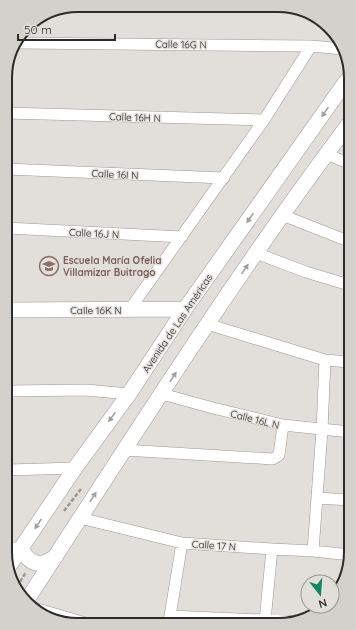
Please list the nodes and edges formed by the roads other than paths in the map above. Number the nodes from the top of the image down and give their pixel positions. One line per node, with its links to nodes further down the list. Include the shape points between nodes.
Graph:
1 (23, 42): 2 (street, Calle 16G N)
2 (311, 46): 3 (street, Calle 16G N); 6 (street)
3 (337, 48)
4 (344, 84): 19 (main road, Avenida de Las Américas, one-way to 19)
5 (12, 113): 6 (street, Calle 16H N)
6 (264, 120): 11 (street)
7 (344, 130): 8 (main road)
8 (326, 154): 9 (street); 12 (main road)
9 (344, 161)
10 (12, 169): 11 (street, Calle 16I N)
11 (224, 178): 14 (street)
12 (282, 215): 15 (street); 16 (main road)
13 (12, 228): 14 (street, Calle 16J N)
14 (182, 237): 18 (street)
15 (344, 239)
16 (256, 253): 17 (street); 21 (main road, one-way to 16)
17 (344, 283)
18 (130, 309): 19 (main road, Calle 16K N); 20 (main road, Calle 16K N)
19 (186, 309): 25 (main road, Avenida de Las Américas)
20 (12, 310)
21 (207, 324): 22 (street); 26 (main road, one-way to 21)
22 (326, 360): 23 (street); 28 (street)
23 (344, 362)
24 (12, 391): 25 (street, via 86,390)
25 (129, 394): 31 (main road, Avenida de Las Américas, one-way to 31)
26 (162, 394): 27 (street, Calle 16L N); 30 (main road)
27 (283, 426): 28 (street, Calle 16L N); 30 (street, via 279,455 273,459)
28 (322, 430): 29 (street, Calle 16L N); 33 (street)
29 (344, 432)
30 (124, 450): 35 (main road, one-way to 30)
31 (75, 468): 32 (street); 37 (main road, Avenida de Las Américas, one-way to 37)
32 (12, 470)
33 (317, 498): 34 (street); 39 (street)
34 (344, 500)
35 (80, 518): 36 (street, Calle 17 N); 41 (main road)
36 (182, 543): 38 (street, Calle 17 N); 45 (street)
37 (15, 548): 41 (main road, via 32,562 40,564 49,562)
38 (272, 550): 39 (street, Calle 17 N); 46 (street)
39 (313, 551): 40 (street, Calle 17 N)
40 (344, 554)
41 (56, 556): 42 (main road)
42 (29, 596)
43 (52, 613): 44 (street)
44 (64, 616)
45 (169, 618)
46 (265, 618)

